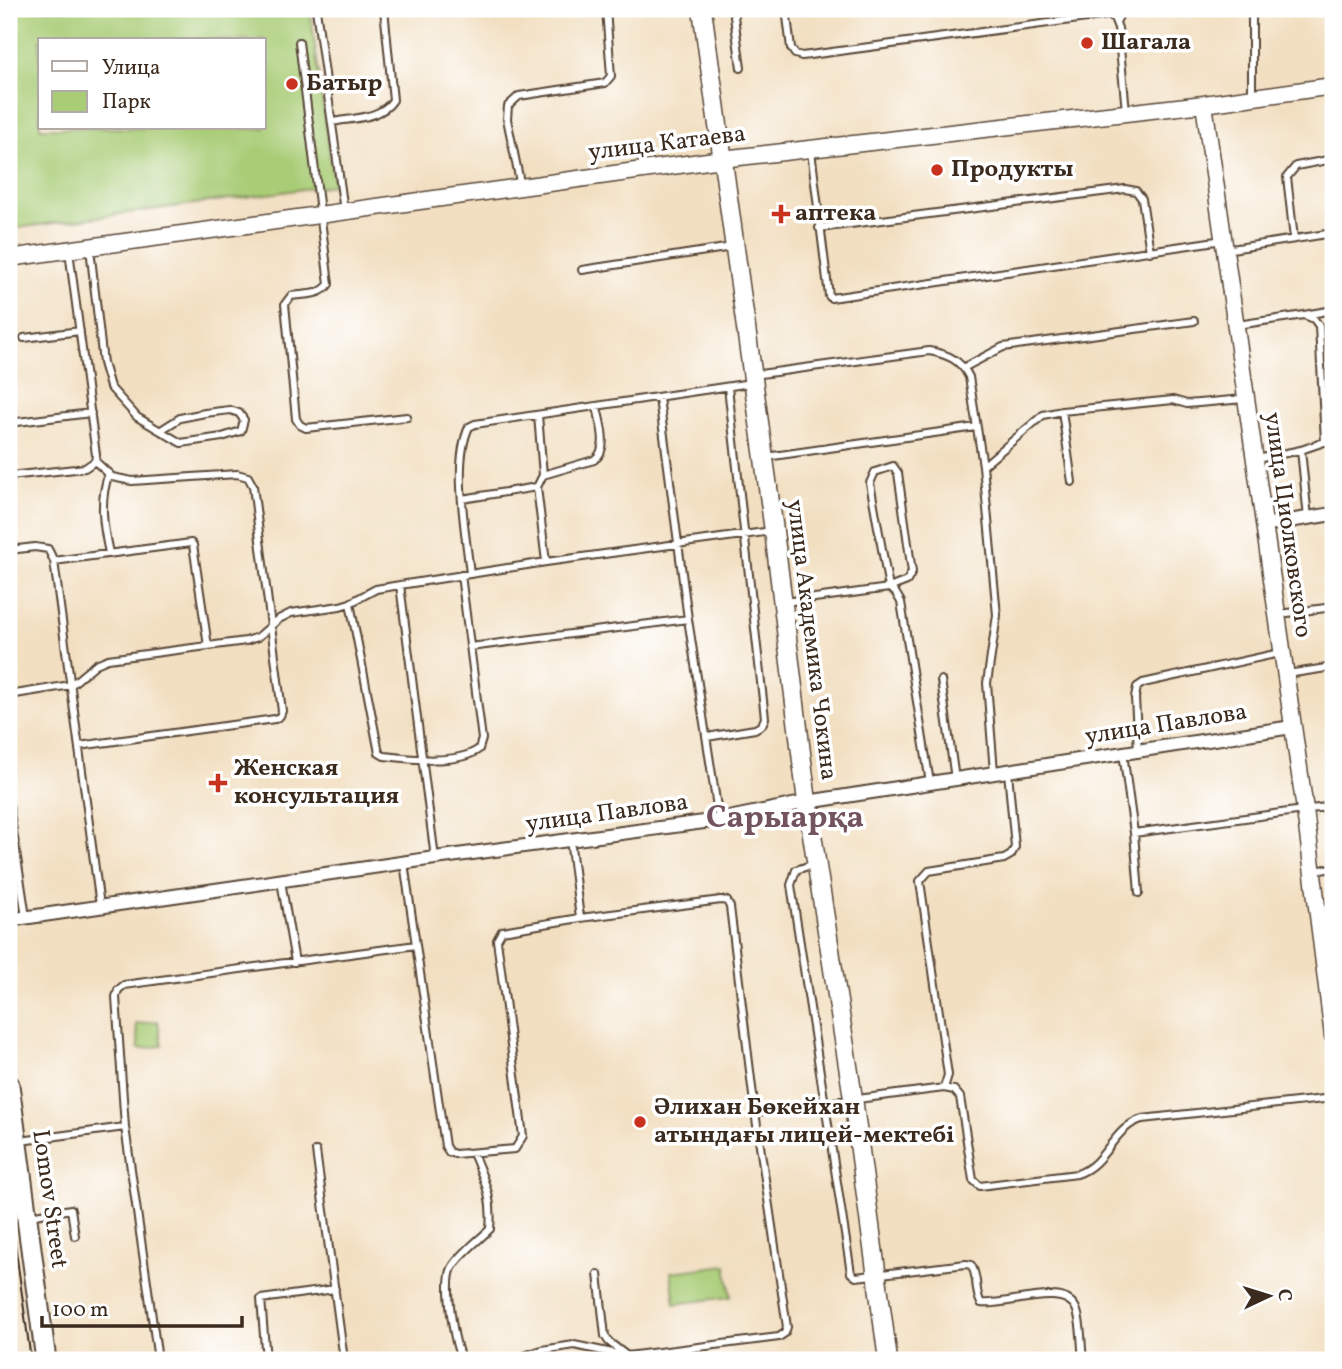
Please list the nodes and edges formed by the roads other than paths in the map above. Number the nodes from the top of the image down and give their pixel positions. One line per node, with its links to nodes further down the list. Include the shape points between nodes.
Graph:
1 (316, 9): 18 (lane)
2 (384, 9): 18 (lane, via 393,100 380,114)
3 (606, 9): 22 (lane, via 611,76 605,83 519,96 508,106)
4 (702, 9): 20 (main road, улица Академика Чокина)
5 (733, 9): 13 (lane)
6 (786, 9): 10 (lane, via 791,48 802,56)
7 (1079, 9): 10 (lane)
8 (1123, 9): 11 (lane)
9 (1254, 9): 15 (lane)
10 (1080, 17): 11 (lane, via 1105,14)
11 (1116, 22): 17 (lane)
12 (299, 42): 24 (lane)
13 (741, 68)
14 (1333, 86): 15 (street, улица Катаева)
15 (1252, 97): 16 (street, улица Катаева)
16 (1203, 104): 17 (street, улица Катаева); 28 (street, улица Циолковского)
17 (1126, 113): 19 (street, улица Катаева)
18 (332, 122): 23 (lane)
19 (810, 149): 20 (street, улица Катаева); 25 (lane)
20 (722, 159): 22 (street, улица Катаева); 30 (main road, улица Академика Чокина)
21 (1333, 159): 27 (lane, via 1296,166 1287,177)
22 (521, 187): 23 (street, улица Катаева)
23 (344, 211): 24 (street, улица Катаева)
24 (320, 214): 29 (street, улица Катаева); 50 (lane, via 329,285 319,292 291,296 285,304 296,419 306,428)
25 (819, 228): 32 (lane, via 1125,189 1136,191 1142,199); 32 (lane, via 831,298)
26 (1333, 233): 27 (lane)
27 (1294, 239): 28 (lane)
28 (1224, 245): 32 (lane); 38 (street, улица Циолковского)
29 (90, 246): 31 (street, улица Катаева); 53 (lane, via 103,363 110,387 137,417)
30 (734, 247): 34 (lane); 42 (main road, улица Академика Чокина)
31 (69, 249): 33 (street, улица Катаева); 39 (lane)
32 (1150, 253)
33 (9, 258)
34 (582, 270)
35 (1333, 310): 36 (lane)
36 (1304, 315): 38 (lane); 55 (lane, via 1319,326)
37 (1194, 321): 41 (lane, via 1003,347)
38 (1235, 326): 45 (street, улица Циолковского)
39 (80, 331): 40 (lane); 48 (lane)
40 (24, 338)
41 (965, 367): 42 (lane, via 947,355 929,351); 52 (lane)
42 (752, 379): 43 (lane); 57 (main road, улица Академика Чокина)
43 (728, 387): 44 (lane); 71 (lane)
44 (659, 398): 46 (lane); 72 (lane)
45 (1246, 399): 47 (lane, via 1187,404 1173,400); 58 (street, улица Циолковского)
46 (597, 407): 49 (lane); 62 (lane, via 603,440 600,456)
47 (1062, 411): 60 (lane, via 1043,415); 64 (lane)
48 (91, 413): 51 (lane); 59 (lane)
49 (538, 415): 62 (lane); 66 (lane, via 469,427 461,467)
50 (407, 417)
51 (9, 423)
52 (976, 427): 57 (lane); 60 (lane)
53 (161, 430): 53 (lane, via 181,443 241,431 244,420 230,410 205,413 180,418)
54 (1333, 439): 55 (lane)
55 (1325, 442): 56 (lane)
56 (1301, 450): 58 (lane); 68 (lane)
57 (764, 457): 70 (main road, улица Академика Чокина)
58 (1255, 460): 69 (street, улица Циолковского)
59 (95, 461): 61 (lane); 63 (lane, via 85,468)
60 (983, 466): 102 (lane, via 997,615 987,683)
61 (109, 474): 74 (lane, via 103,488); 86 (lane, via 132,481 248,477 253,486)
62 (543, 475): 65 (lane)
63 (9, 476)
64 (1072, 482)
65 (537, 487): 66 (lane); 76 (lane)
66 (463, 499): 77 (lane)
67 (1333, 514): 68 (street)
68 (1308, 518): 69 (street)
69 (1263, 525): 84 (street, улица Циолковского)
70 (774, 531): 71 (lane); 82 (main road, улица Академика Чокина)
71 (746, 535): 72 (lane); 96 (lane, via 765,718 755,729)
72 (678, 544): 76 (lane); 85 (lane)
73 (9, 550): 75 (lane, via 48,550)
74 (109, 553): 75 (lane); 87 (lane, via 191,543)
75 (54, 561): 93 (lane)
76 (546, 562): 77 (lane)
77 (470, 574): 78 (lane)
78 (461, 575): 79 (lane); 88 (lane)
79 (400, 585): 81 (lane, via 376,589); 100 (lane)
80 (889, 588): 80 (lane, via 907,581 912,572 898,473 893,466 875,472 870,483); 82 (lane); 104 (lane, via 901,602)
81 (350, 603): 86 (lane, via 291,613); 100 (lane, via 379,753)
82 (783, 603): 105 (main road, улица Академика Чокина)
83 (1333, 607): 84 (lane)
84 (1276, 614): 89 (street, улица Циолковского)
85 (688, 619): 88 (lane); 96 (lane)
86 (270, 627): 87 (lane, via 258,637); 97 (lane, via 280,716)
87 (208, 646): 93 (lane, via 108,659)
88 (470, 647): 100 (lane, via 481,745 470,754)
89 (1282, 653): 91 (street, улица Циолковского); 98 (lane, via 1137,687)
90 (1333, 667): 91 (lane)
91 (1285, 674): 95 (street, улица Циолковского)
92 (941, 680): 103 (lane)
93 (71, 685): 94 (lane); 97 (lane)
94 (9, 695)
95 (1292, 727): 98 (street, улица Павлова); 108 (street, улица Циолковского)
96 (707, 737): 109 (lane)
97 (79, 746): 119 (lane)
98 (1138, 751): 99 (street, улица Павлова)
99 (1123, 753): 101 (street, улица Павлова); 110 (lane)
100 (423, 761): 112 (lane)
101 (1008, 772): 102 (street, улица Павлова); 128 (lane, via 1016,847 1011,855 929,871 920,881 948,1075)
102 (995, 774): 103 (street, улица Павлова)
103 (955, 781): 104 (street, улица Павлова)
104 (930, 785): 105 (street, улица Павлова)
105 (807, 802): 109 (street, улица Павлова); 114 (main road, улица Академика Чокина)
106 (9, 804): 120 (lane)
107 (1333, 806): 108 (lane)
108 (1305, 810): 110 (lane); 116 (street, улица Циолковского)
109 (719, 820): 111 (street, улица Павлова)
110 (1134, 833): 118 (lane)
111 (570, 839): 112 (street, улица Павлова); 121 (lane)
112 (435, 858): 113 (street, улица Павлова)
113 (404, 863): 117 (street, улица Павлова); 123 (lane)
114 (815, 863): 129 (main road, улица Академика Чокина); 131 (lane, via 796,870 791,884)
115 (1333, 868): 116 (lane)
116 (1312, 872): 124 (street, улица Циолковского)
117 (281, 881): 119 (street, улица Павлова); 125 (lane)
118 (1139, 893)
119 (101, 908): 120 (street, улица Павлова)
120 (26, 917): 122 (street, улица Павлова)
121 (580, 918): 132 (lane, via 727,901); 136 (lane, via 498,934 523,1136 515,1149)
122 (9, 920)
123 (416, 945): 125 (lane); 136 (lane, via 445,1146 455,1154)
124 (1328, 947): 126 (street, улица Циолковского)
125 (295, 962): 133 (lane, via 124,985 118,990)
126 (1333, 1036)
127 (9, 1085): 134 (main road, Lomov Street)
128 (944, 1088): 129 (lane); 130 (lane, via 960,1097 973,1181 980,1186 1090,1170 1119,1132 1142,1119)
129 (853, 1098): 131 (lane); 140 (main road, улица Академика Чокина)
130 (1333, 1098)
131 (824, 1103): 132 (lane); 140 (lane, via 851,1273 856,1277)
132 (755, 1112): 142 (lane, via 785,1334)
133 (125, 1127): 134 (lane); 144 (lane)
134 (16, 1142): 137 (main road, Lomov Street)
135 (316, 1151): 141 (lane)
136 (473, 1153): 147 (lane, via 492,1208 490,1229 452,1266 447,1280 456,1347)
137 (27, 1216): 138 (lane, via 71,1209); 143 (main road, Lomov Street)
138 (75, 1236)
139 (598, 1273): 142 (lane, via 605,1336)
140 (878, 1274): 150 (main road, улица Академика Чокина); 151 (lane, via 966,1264 974,1270 981,1303 1057,1295 1069,1300 1077,1310)
141 (335, 1289): 145 (lane, via 261,1299); 146 (lane)
142 (627, 1356): 148 (lane, via 574,1345); 149 (lane)
143 (47, 1360)
144 (158, 1360)
145 (267, 1360)
146 (344, 1360)
147 (462, 1360)
148 (512, 1360)
149 (620, 1360)
150 (888, 1360)
151 (1083, 1360)

